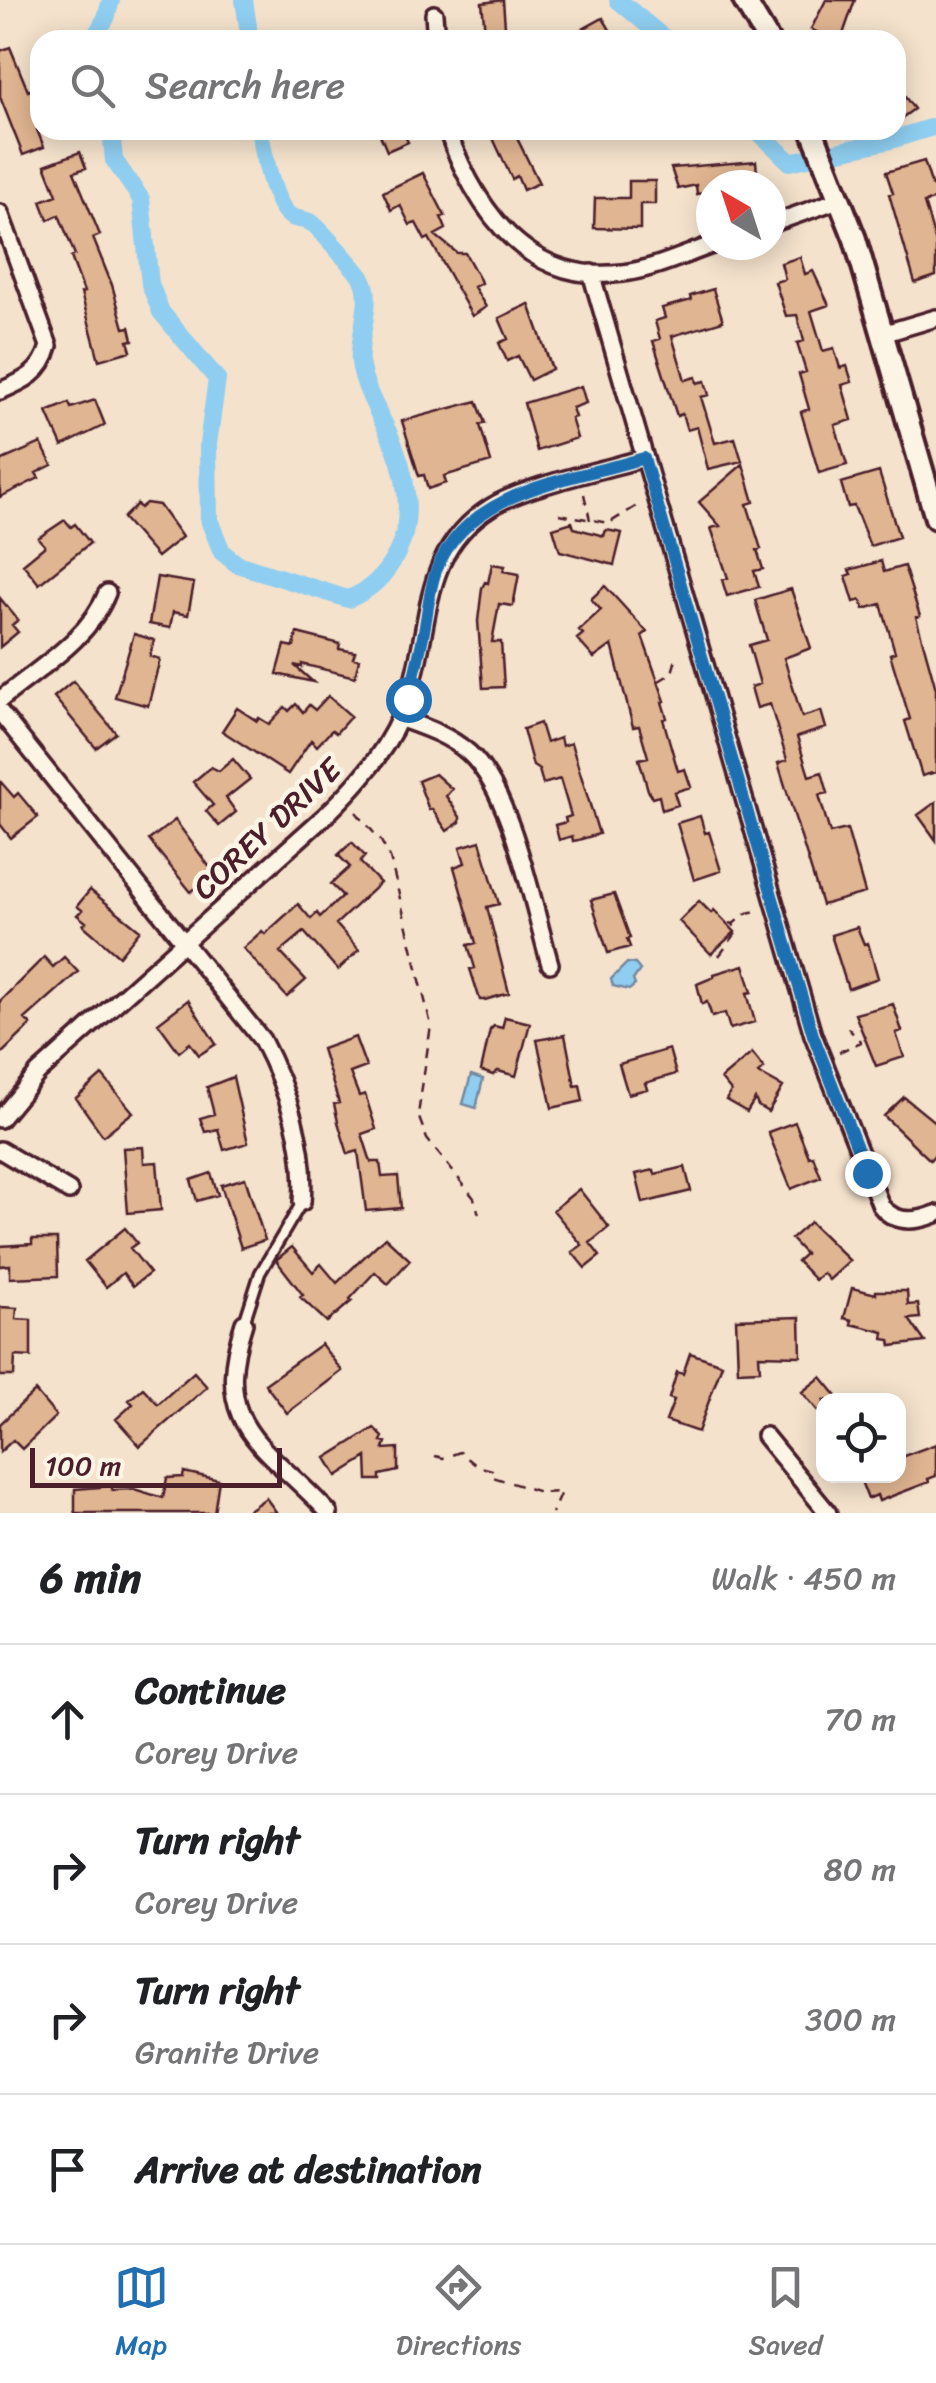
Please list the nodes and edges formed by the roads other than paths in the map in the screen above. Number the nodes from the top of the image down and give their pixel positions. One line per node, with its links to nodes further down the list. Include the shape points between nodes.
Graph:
1 (744, 0): 4 (street)
2 (434, 14): 3 (street)
3 (435, 30)
4 (762, 30)
5 (452, 140): 11 (street, via 476,194 511,239 555,265)
6 (816, 140): 7 (street)
7 (841, 198): 9 (street); 13 (street)
8 (0, 213): 14 (street, via 49,346 34,374)
9 (786, 218)
10 (696, 251): 11 (street, via 640,270)
11 (591, 273): 15 (street)
12 (936, 318): 13 (street)
13 (882, 334): 16 (street)
14 (0, 391)
15 (644, 458): 20 (street, COREY DRIVE, via 508,498 466,528 435,573 420,656); 27 (street, via 818,1049 881,1206 893,1218)
16 (936, 518)
17 (107, 593): 18 (street, via 78,637)
18 (0, 700)
19 (0, 712): 21 (street)
20 (399, 718): 21 (street, COREY DRIVE, via 364,776); 22 (street, via 456,743 492,782)
21 (186, 942): 23 (street, COREY DRIVE, via 38,1074); 26 (street, via 270,1056 296,1132)
22 (550, 964)
23 (0, 1120)
24 (0, 1150): 25 (street)
25 (69, 1190)
26 (302, 1202): 28 (lane, via 260,1273)
27 (936, 1214)
28 (244, 1322): 30 (street, via 232,1375 244,1425)
29 (765, 1436): 31 (street)
30 (329, 1513)
31 (828, 1513)

